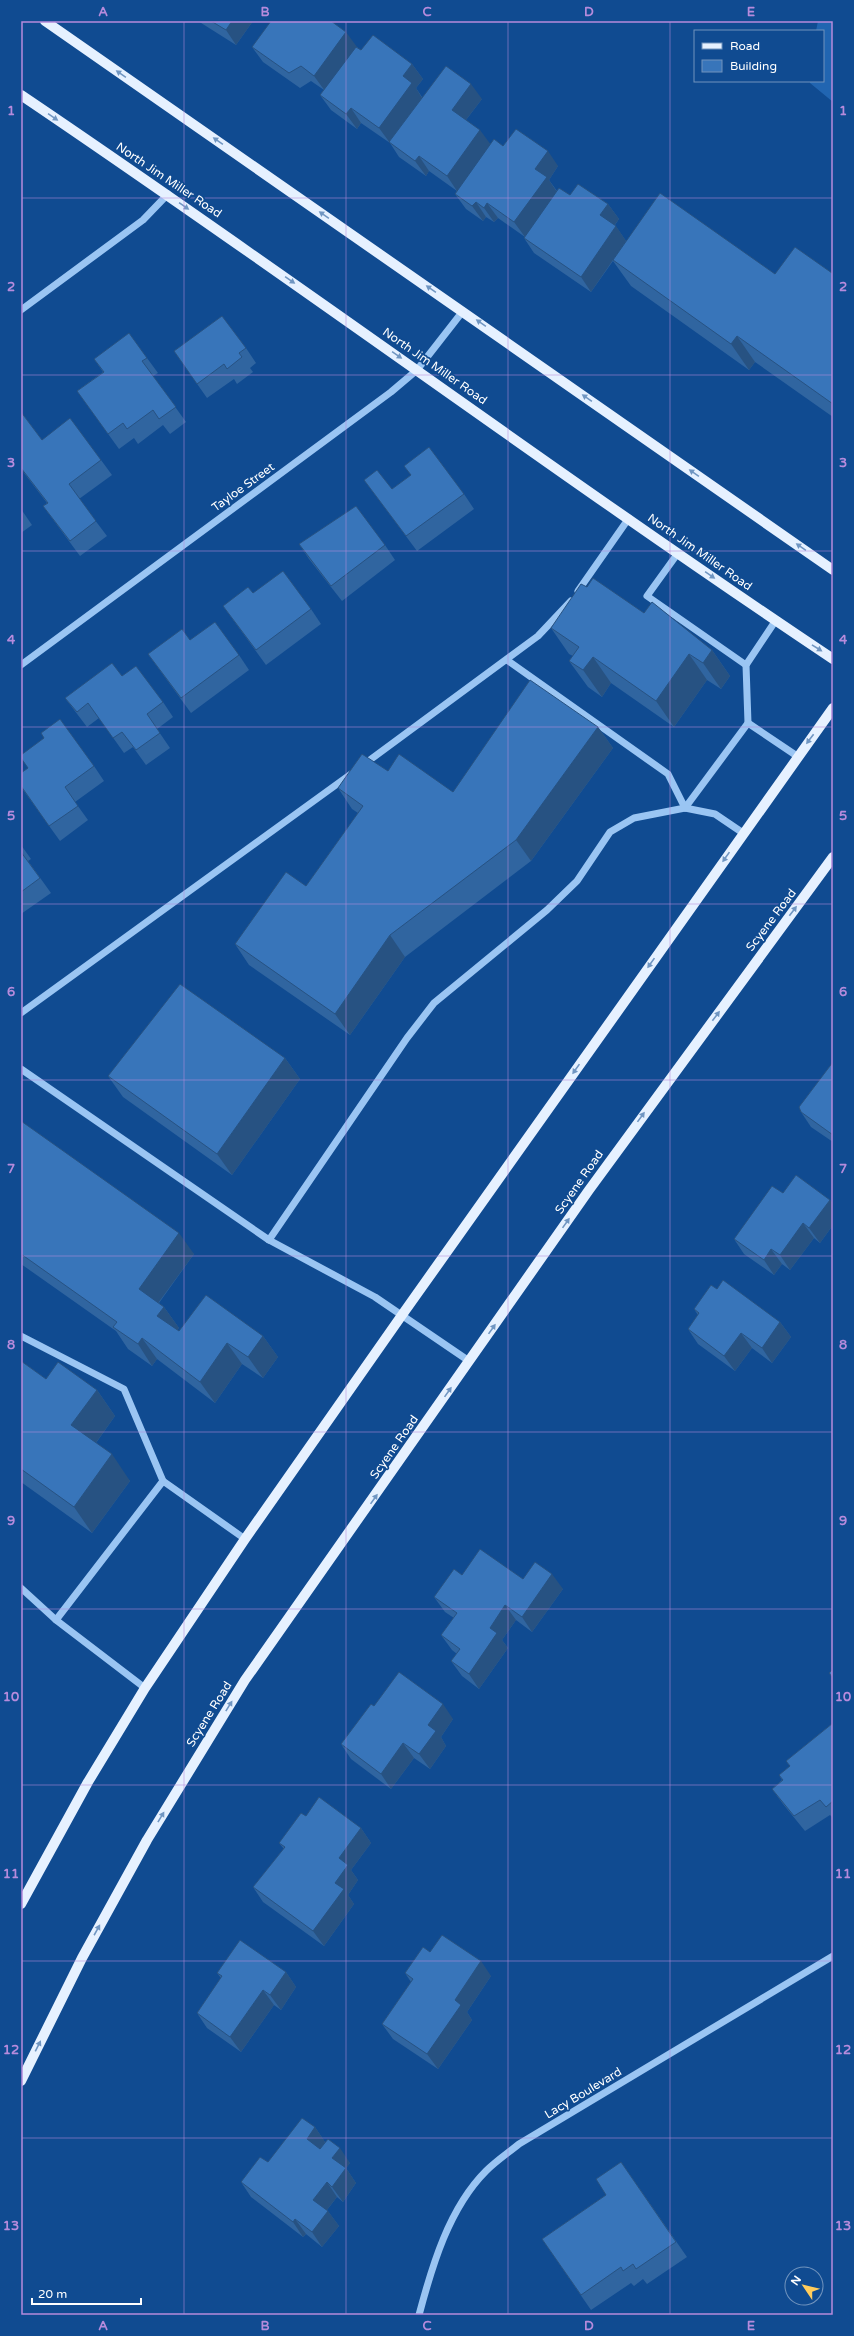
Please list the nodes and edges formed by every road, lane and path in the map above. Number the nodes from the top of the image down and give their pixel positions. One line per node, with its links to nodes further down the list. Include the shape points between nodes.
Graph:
1 (45, 21): 5 (main road, one-way to 1)
2 (21, 95): 3 (main road, North Jim Miller Road, one-way to 3)
3 (168, 194): 4 (street, via 143,220); 6 (main road, North Jim Miller Road, one-way to 6)
4 (21, 310)
5 (463, 311): 6 (street, Tayloe Street); 9 (main road, one-way to 5)
6 (417, 370): 7 (main road, North Jim Miller Road); 13 (street, Tayloe Street, via 391,392)
7 (629, 518): 8 (main road, North Jim Miller Road); 12 (street, via 573,600 538,636)
8 (678, 553): 10 (main road, North Jim Miller Road, one-way to 10); 14 (street, via 647,596)
9 (833, 570)
10 (776, 620): 11 (main road, North Jim Miller Road, one-way to 11); 14 (street)
11 (833, 659)
12 (507, 660): 18 (street, via 668,774); 21 (street)
13 (21, 665)
14 (746, 665): 16 (street)
15 (833, 708): 17 (main road, one-way to 17)
16 (748, 723): 17 (street); 18 (street)
17 (797, 756): 19 (main road)
18 (685, 808): 19 (street, via 715,814); 23 (street, via 634,818 610,832 577,881 547,910 434,1003 407,1038)
19 (743, 833): 24 (main road, one-way to 24)
20 (833, 857): 26 (main road, Scyene Road, one-way to 20, via 646,1110)
21 (21, 1013)
22 (21, 1069): 23 (street)
23 (269, 1240): 24 (street, via 375,1297)
24 (402, 1315): 26 (street); 28 (main road)
25 (21, 1336): 27 (street, via 124,1389)
26 (469, 1361): 34 (main road, Scyene Road, one-way to 26, via 82,1958 147,1840 245,1680)
27 (163, 1481): 28 (street); 30 (street)
28 (245, 1539): 31 (main road)
29 (21, 1588): 30 (street)
30 (56, 1620): 31 (street)
31 (145, 1688): 32 (main road, via 88,1782)
32 (21, 1904)
33 (833, 1956): 35 (street, Lacy Boulevard, via 519,2144 486,2171 461,2202 441,2246)
34 (21, 2081)
35 (419, 2315)

